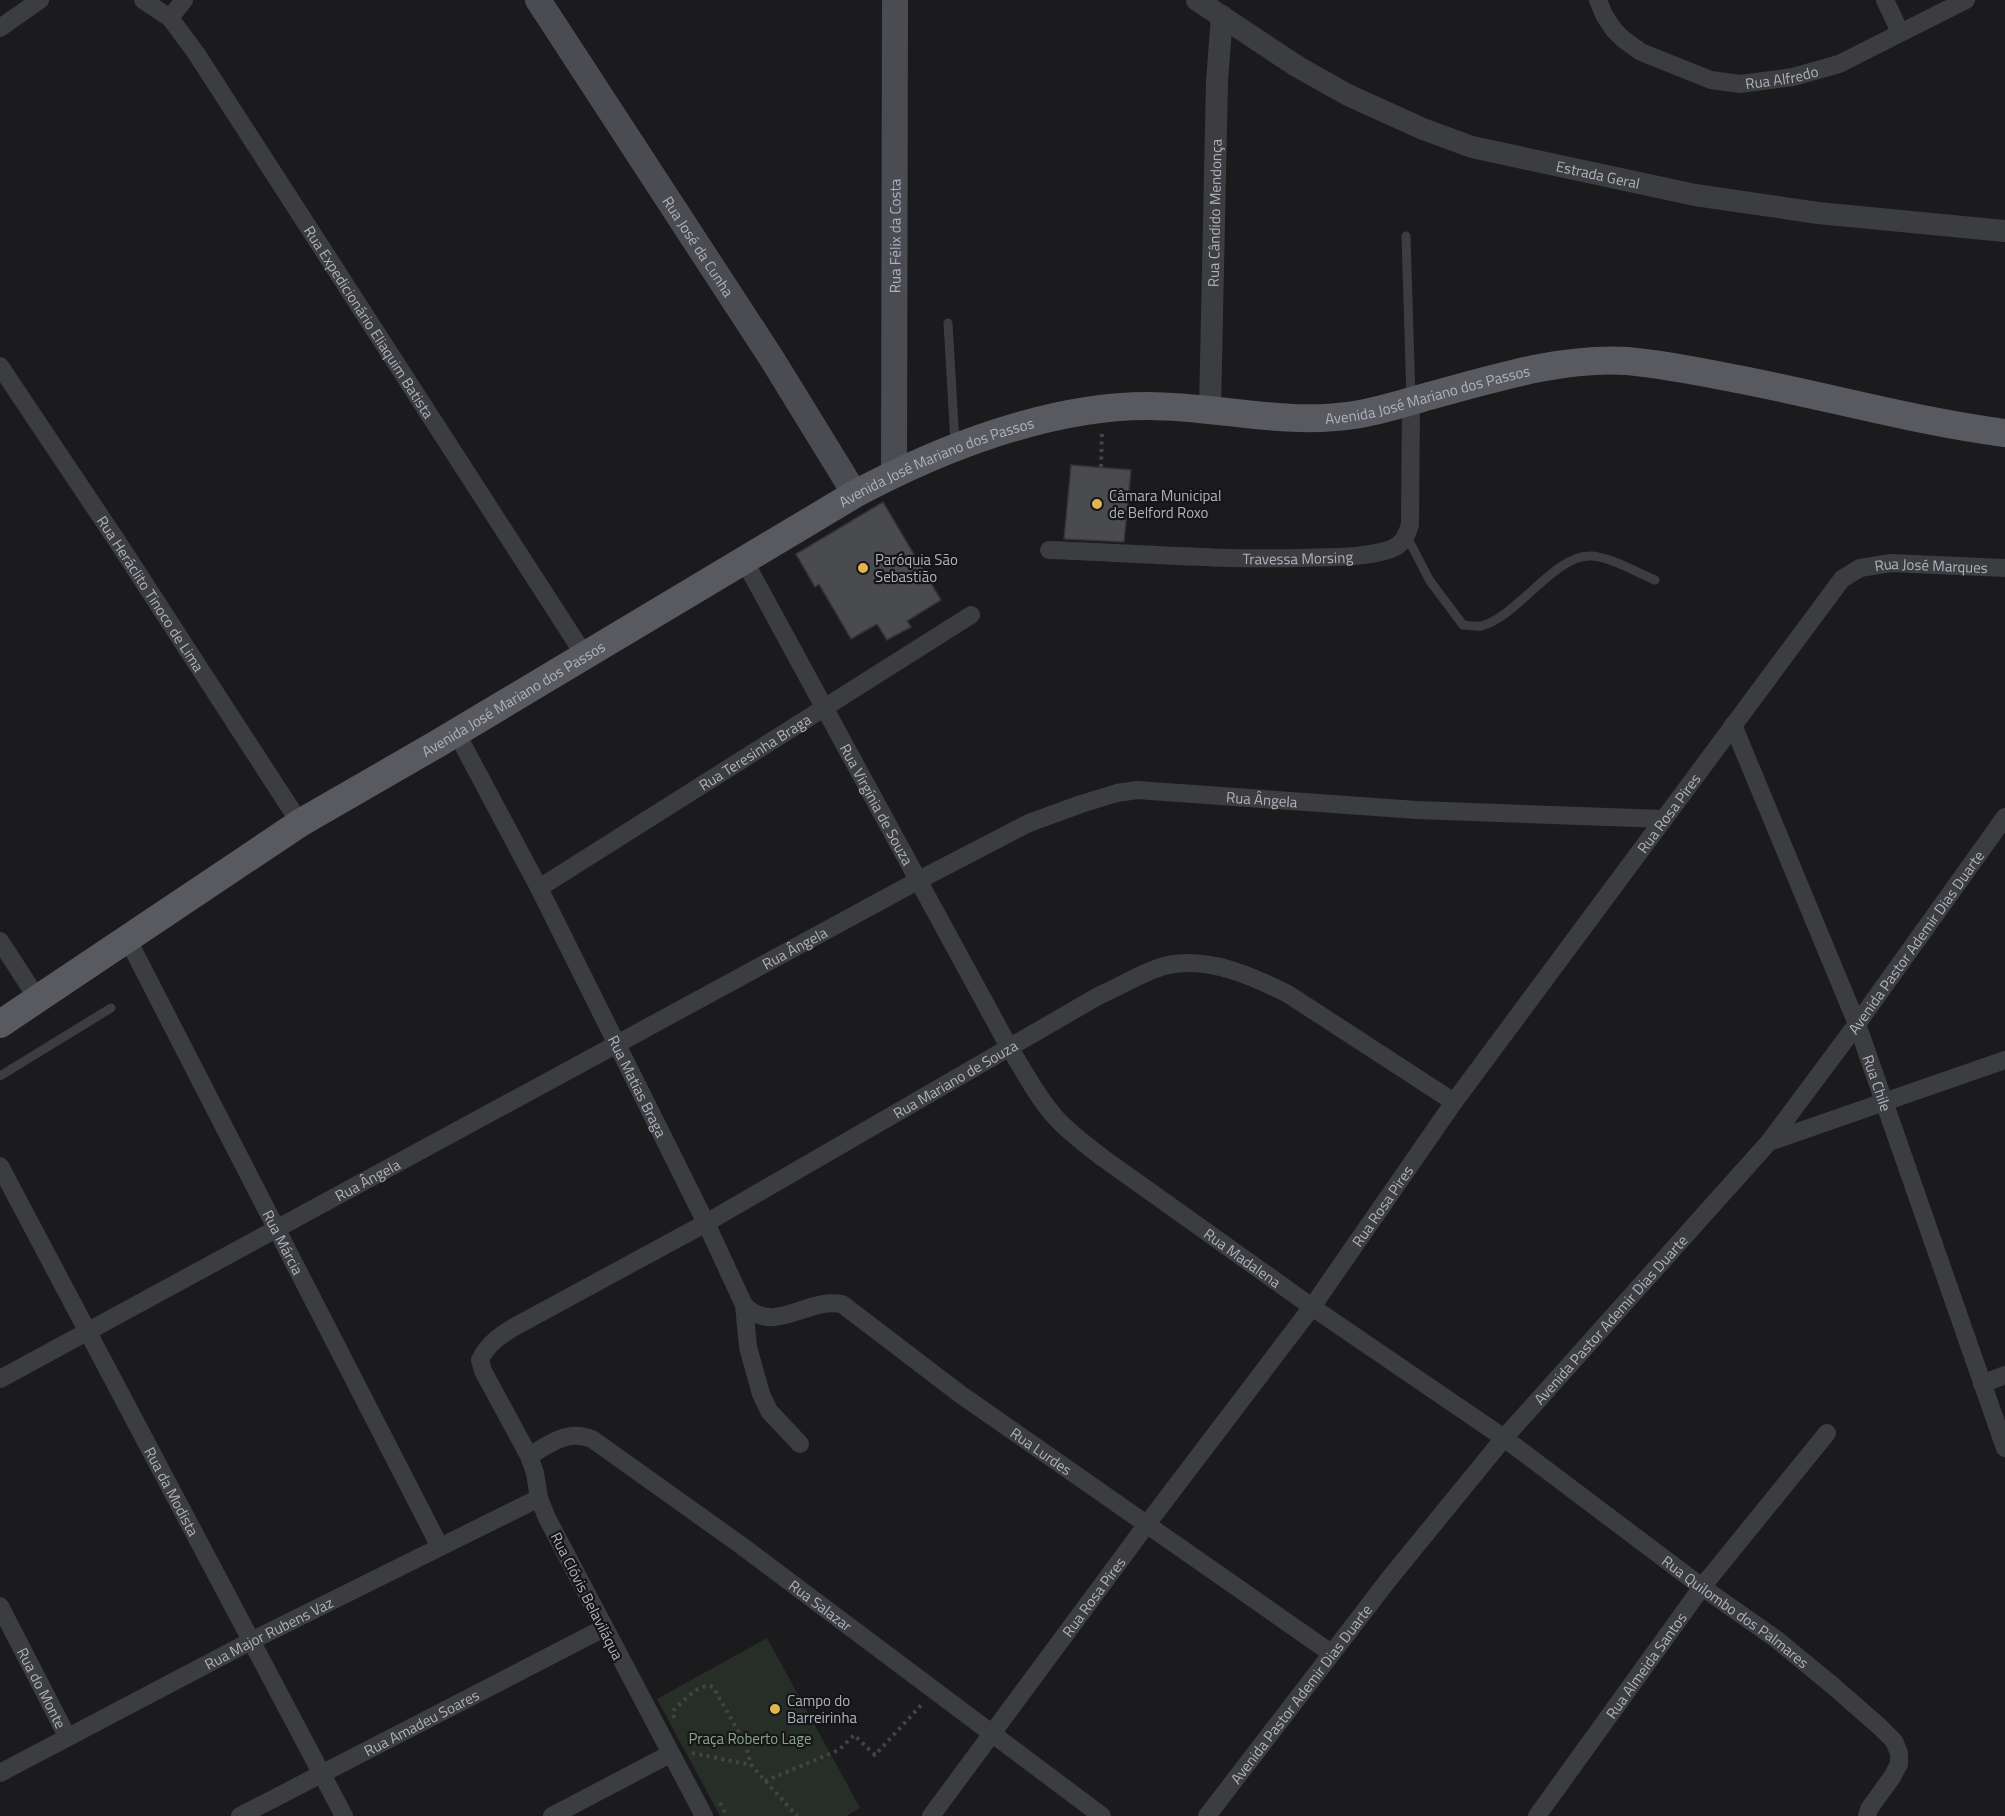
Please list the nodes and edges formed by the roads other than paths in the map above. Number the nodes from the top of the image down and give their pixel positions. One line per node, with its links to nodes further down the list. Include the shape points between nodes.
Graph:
1 (39, 0): 12 (street)
2 (143, 0): 11 (street, Rua Expedicionário Eliaquim Batista)
3 (184, 0): 11 (street)
4 (538, 0): 23 (main road, Rua José da Cunha)
5 (895, 0): 22 (main road, Rua Félix da Costa)
6 (1197, 0): 10 (street, Estrada Geral)
7 (1885, 0): 13 (street)
8 (1966, 0): 13 (street, Rua Alfredo)
9 (1601, 8): 13 (street, Rua Alfredo, via 1623,39 1641,52 1711,80 1740,84 1793,77 1839,64)
10 (1222, 16): 14 (street, Estrada Geral, via 1348,95 1473,147 1695,195 1818,213); 19 (street, Rua Cândido Mendonça, via 1217,81)
11 (170, 18): 31 (street, Rua Expedicionário Eliaquim Batista, via 220,88)
12 (0, 28)
13 (1900, 32)
14 (2001, 229)
15 (1406, 236): 18 (lane)
16 (948, 323): 21 (lane)
17 (0, 366): 37 (street, Rua Heráclito Tinoco de Lima)
18 (1411, 401): 19 (main road, Avenida José Mariano dos Passos, via 1351,416 1266,417); 20 (main road, Avenida José Mariano dos Passos, via 1546,367 1624,361 1672,366); 24 (street, via 1411,516)
19 (1210, 409): 21 (main road, Avenida José Mariano dos Passos, via 1147,406 1087,411 1032,423)
20 (2005, 433)
21 (955, 449): 22 (main road, Avenida José Mariano dos Passos)
22 (894, 473): 23 (main road, Avenida José Mariano dos Passos)
23 (855, 494): 26 (main road, Avenida José Mariano dos Passos)
24 (1406, 535): 25 (street, Travessa Morsing, via 1392,549 1322,558); 28 (lane, via 1430,581 1463,625 1480,626 1505,614 1565,564 1589,556)
25 (1049, 550)
26 (744, 560): 31 (main road, Avenida José Mariano dos Passos); 32 (street, Rua Virgínia de Souza)
27 (2005, 568): 29 (street, Rua José Marques, via 1891,563 1866,566 1850,573)
28 (1655, 580)
29 (1832, 594): 33 (street, Rua Rosa Pires)
30 (970, 615): 32 (street, Rua Teresinha Braga)
31 (585, 656): 34 (main road, Avenida José Mariano dos Passos)
32 (825, 708): 38 (street, Rua Virgínia de Souza); 39 (street, Rua Teresinha Braga)
33 (1733, 725): 36 (street, Rua Rosa Pires); 45 (street, Rua Chile)
34 (456, 732): 37 (main road, Avenida José Mariano dos Passos); 39 (street, Rua Matias Braga)
35 (2005, 817): 45 (street, Avenida Pastor Ademir Dias Duarte)
36 (1664, 819): 38 (street, Rua Ângela, via 1417,810 1137,790 1081,804 1029,824); 50 (street, Rua Rosa Pires)
37 (300, 824): 40 (main road, Avenida José Mariano dos Passos)
38 (919, 880): 46 (street, Rua Ângela); 47 (street, Rua Virgínia de Souza)
39 (539, 888): 46 (street, Rua Matias Braga)
40 (126, 938): 42 (main road, Avenida José Mariano dos Passos); 55 (street, Rua Márcia)
41 (0, 941): 42 (street)
42 (37, 998): 44 (main road, Avenida José Mariano dos Passos)
43 (111, 1008): 49 (lane)
44 (0, 1024)
45 (1857, 1024): 51 (street, Rua Chile); 52 (street, Avenida Pastor Ademir Dias Duarte)
46 (618, 1045): 54 (street, Rua Matias Braga); 55 (street, Rua Ângela)
47 (1009, 1047): 50 (street, Rua Mariano de Souza, via 1100,995 1164,966 1191,963 1223,968 1288,994); 54 (street, Rua Mariano de Souza); 57 (street, Rua Madalena, via 1046,1105 1080,1141)
48 (2005, 1060): 51 (street)
49 (0, 1076)
50 (1454, 1102): 57 (street, Rua Rosa Pires)
51 (1885, 1103): 52 (street); 62 (street, Rua Chile)
52 (1769, 1142): 64 (street, Avenida Pastor Ademir Dias Duarte)
53 (0, 1166): 58 (street, Rua da Modista)
54 (706, 1223): 56 (street, Rua Matias Braga); 59 (street, Rua Mariano de Souza, via 497,1337 480,1360)
55 (277, 1230): 58 (street, Rua Ângela); 70 (street, Rua Márcia)
56 (744, 1305): 65 (street, Rua Matias Braga, via 748,1347 761,1395); 69 (street, Rua Lurdes, via 762,1317 779,1317 831,1302 842,1304 960,1394)
57 (1312, 1307): 64 (street, Rua Madalena); 69 (street, Rua Rosa Pires)
58 (88, 1332): 61 (street, Rua Ângela); 74 (street, Rua da Modista)
59 (483, 1371): 67 (street, Rua Clóvis Belaviláqua)
60 (2005, 1374): 62 (street)
61 (0, 1379)
62 (1982, 1383): 66 (street, Rua Chile)
63 (1827, 1432): 71 (street, Rua Almeida Santos)
64 (1504, 1438): 71 (street, Rua Quilombo dos Palmares); 75 (street, Avenida Pastor Ademir Dias Duarte)
65 (800, 1444)
66 (2005, 1448)
67 (529, 1456): 68 (street, Rua Clóvis Belaviláqua); 76 (street, Rua Salazar, via 565,1436 592,1439)
68 (539, 1498): 70 (street, Rua Major Rubens Vaz); 73 (street, Rua Clóvis Belaviláqua)
69 (1147, 1524): 75 (street, Rua Lurdes); 76 (street, Rua Rosa Pires)
70 (440, 1547): 74 (street, Rua Major Rubens Vaz)
71 (1702, 1587): 88 (street, Rua Almeida Santos); 89 (street, Rua Quilombo dos Palmares, via 1784,1646 1894,1741 1899,1764)
72 (0, 1606): 77 (street, Rua do Monte)
73 (604, 1628): 78 (street, Rua Clóvis Belaviláqua); 80 (street, Rua Amadeu Soares)
74 (251, 1641): 77 (street, Rua Major Rubens Vaz); 80 (street, Rua da Modista)
75 (1331, 1653): 87 (street, Avenida Pastor Ademir Dias Duarte)
76 (993, 1735): 85 (street, Rua Rosa Pires); 86 (street, Rua Salazar)
77 (67, 1736): 79 (street, Rua Major Rubens Vaz)
78 (670, 1754): 83 (street); 84 (street, Rua Clóvis Belaviláqua)
79 (0, 1773)
80 (321, 1773): 81 (street, Rua Amadeu Soares); 82 (street, Rua da Modista)
81 (240, 1816)
82 (344, 1816)
83 (552, 1816)
84 (704, 1816)
85 (931, 1816)
86 (1102, 1816)
87 (1207, 1816)
88 (1537, 1816)
89 (1867, 1816)

